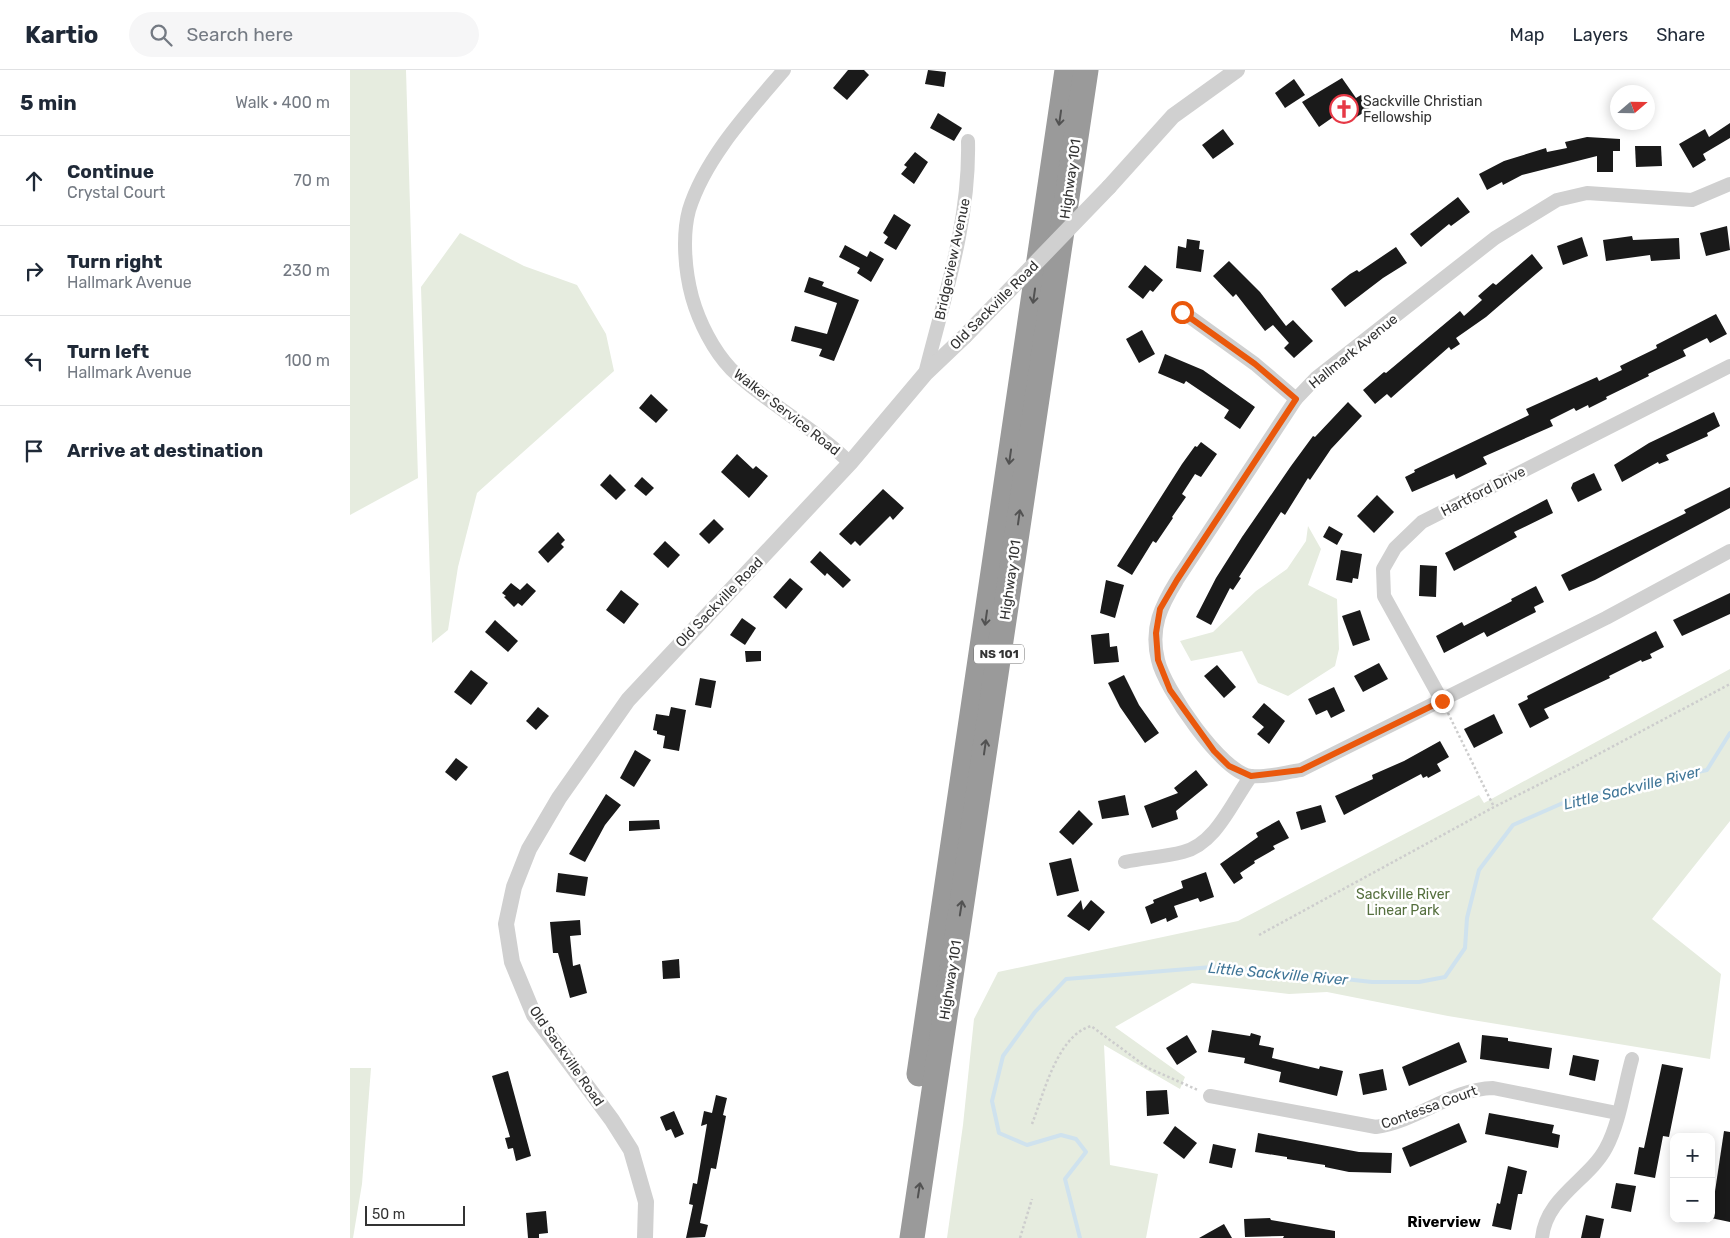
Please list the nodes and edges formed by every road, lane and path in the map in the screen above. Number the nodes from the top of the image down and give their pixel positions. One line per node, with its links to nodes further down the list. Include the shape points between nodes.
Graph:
1 (784, 70): 11 (street, Walker Service Road, via 719,150 689,211 686,254 689,286 696,313 710,340 731,368)
2 (1067, 70): 25 (highway, Highway 101 / NS 101, one-way to 25)
3 (1086, 70): 26 (highway, Highway 101 / NS 101, one-way to 3)
4 (1237, 70): 9 (street, Old Sackville Road, bridge, via 1173,116 1109,187)
5 (968, 141): 9 (street, Bridgeview Avenue, via 965,210)
6 (1730, 184): 10 (street, Hallmark Avenue, via 1692,200 1587,193 1557,200 1495,238 1316,378)
7 (1182, 312): 10 (street, via 1255,364)
8 (1730, 366): 14 (street, Hartford Drive, via 1422,522 1395,548 1383,568 1384,596)
9 (925, 374): 11 (street, Old Sackville Road)
10 (1296, 399): 15 (street, Hallmark Avenue, via 1177,580 1160,609 1156,633 1158,660 1170,690 1214,751 1229,766)
11 (850, 463): 24 (street, Old Sackville Road, via 628,700 559,798 529,849 514,887 506,924 512,962 534,1015 631,1150 646,1202)
12 (1730, 551): 14 (street)
13 (1730, 684): 16 (path)
14 (1442, 701): 15 (street, via 1301,770); 16 (path)
15 (1251, 776): 17 (street, via 1216,831 1202,843 1184,852)
16 (1494, 807): 18 (path)
17 (1125, 862)
18 (1259, 935)
19 (1632, 1059): 21 (street)
20 (1210, 1096): 21 (street, Contessa Court, via 1376,1127 1397,1122 1466,1091 1480,1088); 22 (path, via 1148,1068 1091,1026 1082,1029 1059,1054)
21 (1617, 1113): 28 (street, via 1606,1148 1597,1162 1557,1203)
22 (1032, 1124)
23 (1032, 1199): 27 (path)
24 (645, 1238)
25 (894, 1238)
26 (912, 1238)
27 (1020, 1238)
28 (1542, 1238)

